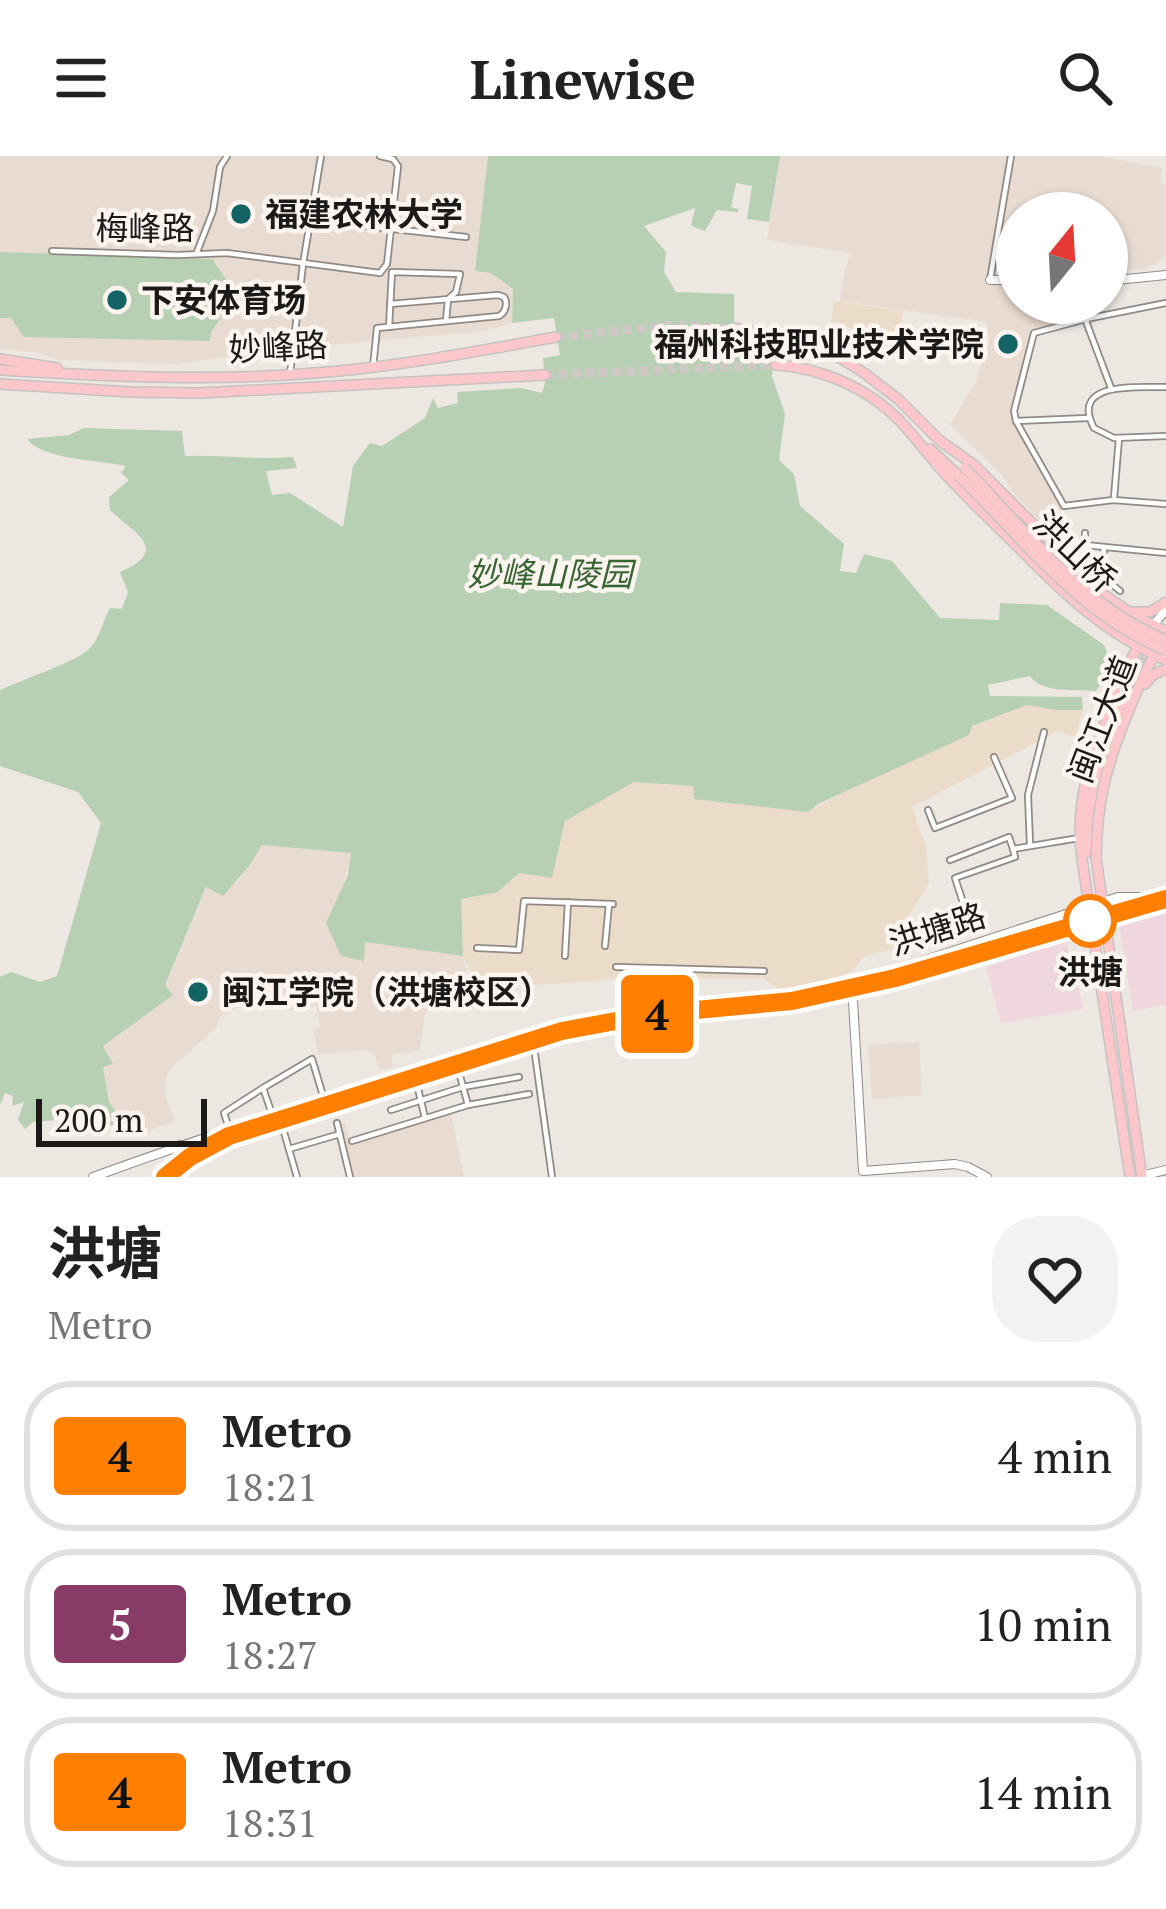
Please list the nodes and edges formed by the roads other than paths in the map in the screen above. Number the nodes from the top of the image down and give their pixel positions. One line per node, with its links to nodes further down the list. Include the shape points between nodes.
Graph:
1 (227, 156): 9 (street)
2 (321, 156): 10 (street)
3 (380, 156): 6 (street, via 398,164)
4 (1011, 156): 13 (street)
5 (330, 222): 6 (street)
6 (390, 228): 7 (street); 10 (street, 梅峰路, via 380,273)
7 (466, 237)
8 (52, 251): 9 (street, 梅峰路)
9 (196, 254): 10 (street, 梅峰路)
10 (303, 263): 30 (street)
11 (1166, 275): 12 (street)
12 (1128, 279)
13 (990, 280): 14 (street)
14 (996, 280)
15 (448, 299): 17 (street); 17 (street, via 460,274 392,272); 19 (street); 19 (street, via 502,296 505,307 499,316)
16 (1166, 303): 18 (street)
17 (390, 304): 22 (street)
18 (1128, 311)
19 (446, 321): 22 (street)
20 (1067, 324): 37 (street, via 1034,333)
21 (1088, 324): 34 (street)
22 (388, 327): 27 (street, via 377,328)
23 (734, 328): 40 (main road, via 840,358)
24 (556, 337): 27 (main road, 妙峰路)
25 (0, 359): 29 (main road)
26 (776, 365): 36 (main road, via 844,382)
27 (374, 367): 30 (main road, 妙峰路)
28 (0, 370): 29 (main road, 妙峰路)
29 (80, 374): 30 (main road, 妙峰路)
30 (290, 374)
31 (545, 375): 32 (main road, 妙峰路, via 200,393)
32 (0, 384)
33 (1166, 387): 34 (street)
34 (1112, 389): 35 (street, via 1096,395)
35 (1088, 418): 37 (street); 39 (street, via 1098,432)
36 (899, 421): 41 (main road); 55 (main road, via 1059,590)
37 (1016, 421): 42 (street, via 1064,506)
38 (1166, 436): 39 (street)
39 (1119, 438): 42 (street)
40 (939, 440): 41 (main road); 53 (main road)
41 (962, 471): 54 (main road, bridge, via 1097,600 1138,628); 56 (main road, 洪山桥, bridge, via 1091,606)
42 (1113, 500): 43 (street)
43 (1166, 505)
44 (1084, 533): 45 (street)
45 (1085, 545): 46 (street); 48 (street)
46 (1104, 547): 47 (street); 49 (street)
47 (1166, 553)
48 (1085, 560): 49 (street); 50 (street)
49 (1103, 561): 50 (street)
50 (1102, 575): 51 (street)
51 (1120, 590)
52 (1166, 606): 53 (main road); 54 (street)
53 (1128, 611): 54 (main road)
54 (1164, 631): 55 (main road); 57 (main road, 闽江大道)
55 (1137, 646): 57 (main road); 64 (main road, via 1091,759)
56 (1166, 650)
57 (1154, 655): 58 (main road); 60 (main road, 闽江大道)
58 (1166, 660)
59 (1166, 669): 60 (main road, via 1149,678)
60 (1130, 709): 67 (main road, 闽江大道, via 1100,796)
61 (1044, 732): 65 (street, via 1028,795)
62 (994, 757): 63 (street, via 1012,798 935,828)
63 (928, 810)
64 (1079, 838): 65 (street); 69 (main road)
65 (1030, 846): 66 (street)
66 (1013, 850): 68 (street, via 1009,837); 74 (street, via 1016,857 955,878)
67 (1096, 858): 69 (main road, via 1095,787 1130,689 1093,777); 72 (main road, 闽江大道)
68 (950, 860)
69 (1084, 876): 73 (main road)
70 (1166, 897): 72 (street, 洪塘路)
71 (568, 902): 75 (street, via 610,904); 76 (street, via 524,901 519,950); 77 (street)
72 (1102, 902): 73 (street, 洪塘路); 108 (main road, 闽江大道)
73 (1089, 906): 80 (street, 洪塘路); 108 (main road)
74 (973, 933)
75 (605, 946)
76 (477, 948)
77 (566, 956)
78 (616, 968): 79 (street)
79 (764, 971)
80 (852, 984): 81 (street, 洪塘路, via 772,1003 645,1006); 107 (street, via 863,1171 955,1164)
81 (532, 1036): 82 (street, 洪塘路); 106 (street)
82 (414, 1072): 88 (street, 洪塘路); 89 (street)
83 (460, 1076): 85 (street)
84 (519, 1077): 85 (street)
85 (463, 1087): 89 (street); 90 (street)
86 (263, 1088): 88 (street, via 312,1059); 92 (street); 95 (street, via 224,1113)
87 (529, 1094): 90 (street)
88 (324, 1099): 92 (street, 洪塘路)
89 (421, 1100): 91 (street); 93 (street)
90 (468, 1105): 93 (street)
91 (391, 1110)
92 (276, 1116): 95 (street, 洪塘路); 99 (street)
93 (425, 1118): 97 (street)
94 (338, 1123): 96 (street)
95 (230, 1131): 98 (street, 洪塘路)
96 (340, 1134): 99 (street); 101 (street)
97 (352, 1141)
98 (180, 1145): 102 (street, 洪塘路); 103 (street)
99 (289, 1149): 104 (street)
100 (1166, 1170): 108 (street)
101 (350, 1176): 105 (street)
102 (93, 1177)
103 (178, 1177)
104 (297, 1177)
105 (340, 1177)
106 (551, 1177)
107 (987, 1177)
108 (1137, 1177)

